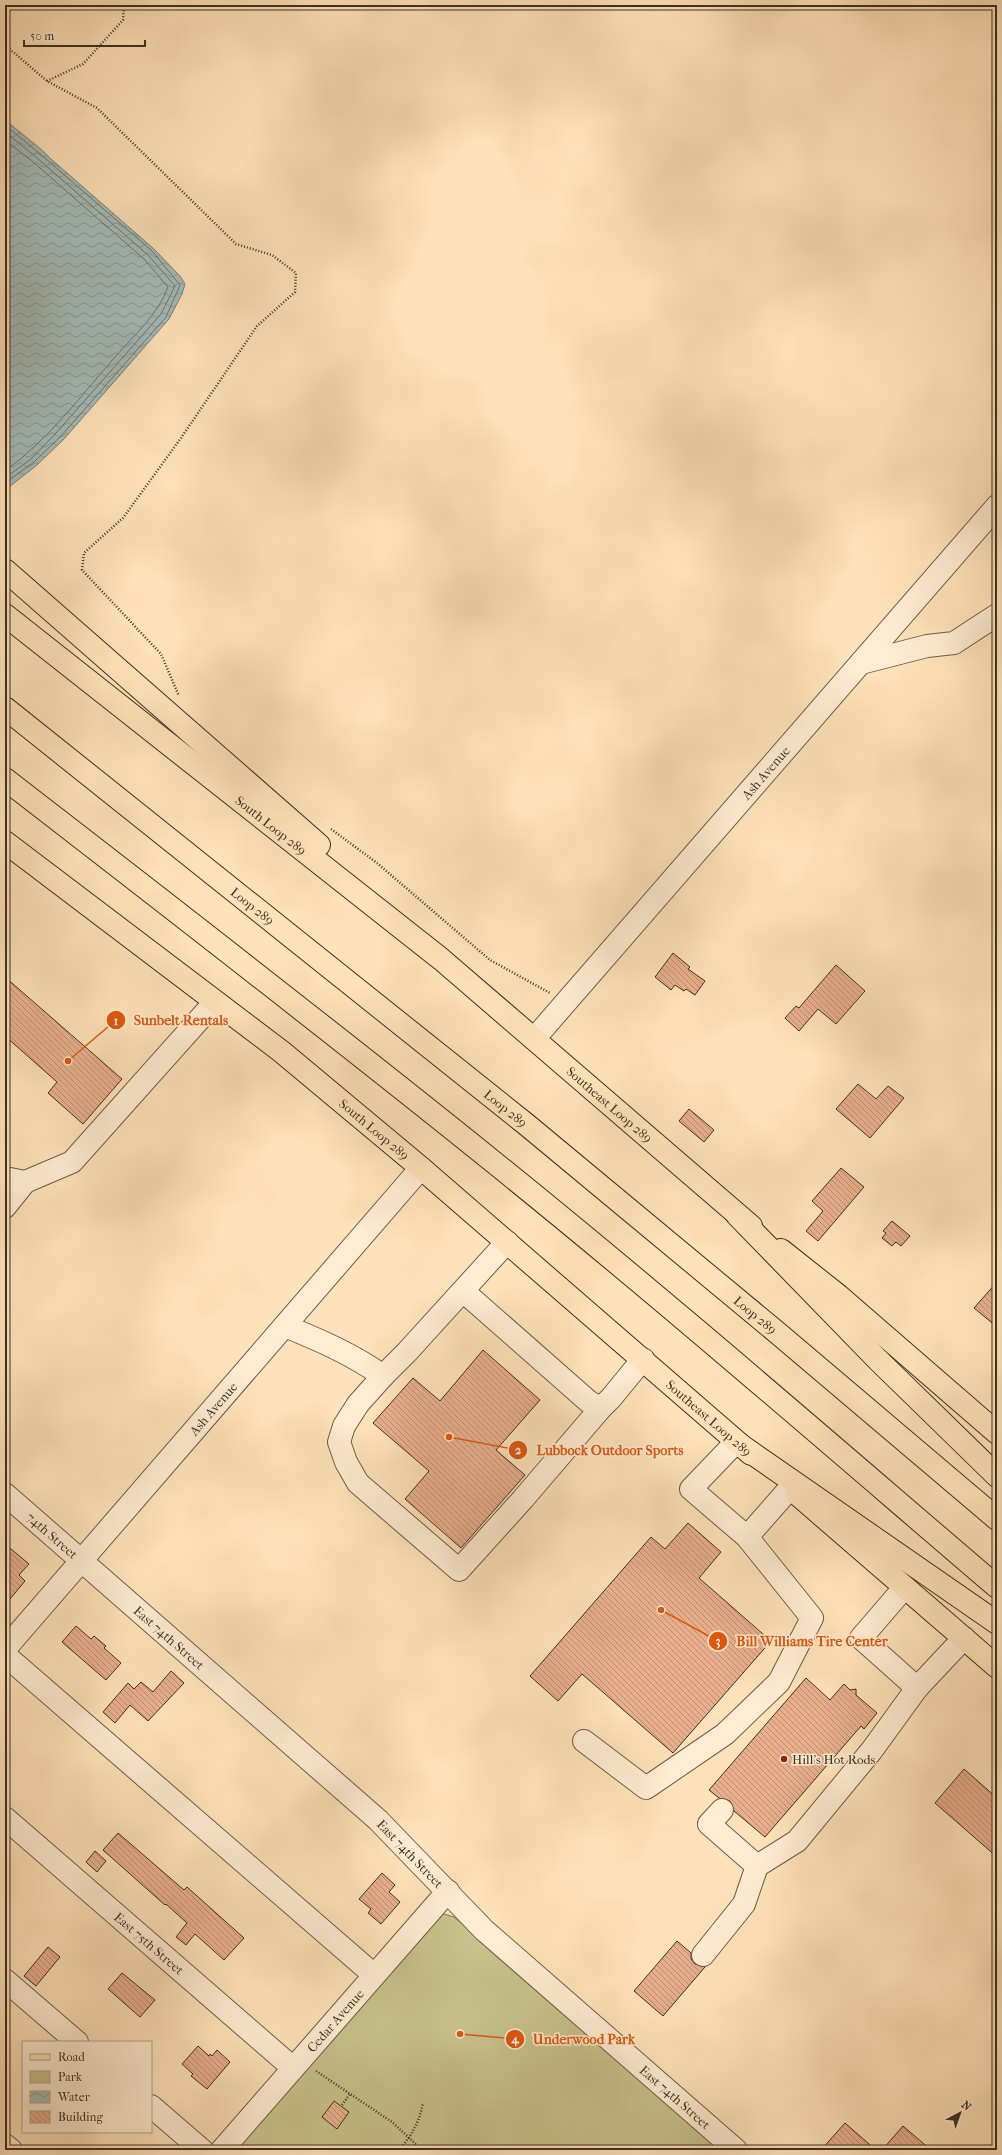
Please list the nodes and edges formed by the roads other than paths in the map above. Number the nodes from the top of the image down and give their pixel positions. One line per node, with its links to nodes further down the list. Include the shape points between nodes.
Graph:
1 (997, 506): 5 (street, Ash Avenue)
2 (5, 570): 9 (main road, via 359,881)
3 (5, 615): 9 (main road, South Loop 289)
4 (997, 615): 5 (street, via 954,643 927,646)
5 (861, 663): 11 (street, Ash Avenue)
6 (5, 708): 27 (main road, Loop 289, via 527,1125 780,1335)
7 (5, 779): 30 (main road, via 301,1008 497,1164)
8 (5, 842): 10 (main road, South Loop 289)
9 (441, 959): 11 (main road, South Loop 289)
10 (214, 1003): 12 (main road, South Loop 289, via 282,1052); 13 (street, via 72,1162)
11 (534, 1039): 15 (main road, Southeast Loop 289)
12 (421, 1168): 16 (main road, Southeast Loop 289); 18 (street, Ash Avenue)
13 (15, 1180): 14 (street)
14 (5, 1208)
15 (737, 1216): 22 (main road, Southeast Loop 289, via 839,1296); 24 (main road, via 878,1360)
16 (507, 1242): 17 (street); 19 (main road, Southeast Loop 289)
17 (463, 1291): 20 (street); 21 (street)
18 (285, 1326): 20 (street, via 362,1360); 29 (street, Ash Avenue)
19 (643, 1359): 21 (street); 23 (main road, Southeast Loop 289)
20 (383, 1376): 21 (street, via 358,1404 344,1426 339,1442 346,1462 358,1483 459,1570)
21 (600, 1409)
22 (997, 1433)
23 (736, 1442): 25 (main road, Southeast Loop 289); 28 (street, via 691,1489); 32 (main road)
24 (997, 1476)
25 (790, 1488): 28 (street); 31 (main road, Southeast Loop 289)
26 (5, 1494): 29 (street, 74th Street)
27 (997, 1520)
28 (747, 1537): 38 (street, via 812,1618 780,1682 725,1734 646,1788)
29 (81, 1561): 34 (street, Ash Avenue); 42 (street, East 74th Street, via 378,1820)
30 (997, 1587)
31 (904, 1588): 33 (main road, Southeast Loop 289); 37 (street, via 861,1638)
32 (997, 1623)
33 (964, 1638): 36 (main road, Southeast Loop 289); 37 (street)
34 (5, 1649)
35 (5, 1656): 44 (street)
36 (997, 1667)
37 (917, 1688): 41 (street, via 872,1750 798,1841)
38 (584, 1741)
39 (722, 1810): 41 (street, via 709,1824)
40 (5, 1818): 47 (street, East 75th Street)
41 (757, 1866): 43 (street, via 744,1904)
42 (448, 1891): 44 (street, Cedar Avenue); 53 (street, East 74th Street, via 484,1930)
43 (703, 1955)
44 (374, 1975): 47 (street, Cedar Avenue)
45 (5, 1980): 46 (street)
46 (76, 2041)
47 (297, 2064): 52 (street, Cedar Avenue)
48 (152, 2107): 51 (street)
49 (5, 2145): 50 (street)
50 (11, 2150)
51 (202, 2150)
52 (222, 2150)
53 (736, 2150)

